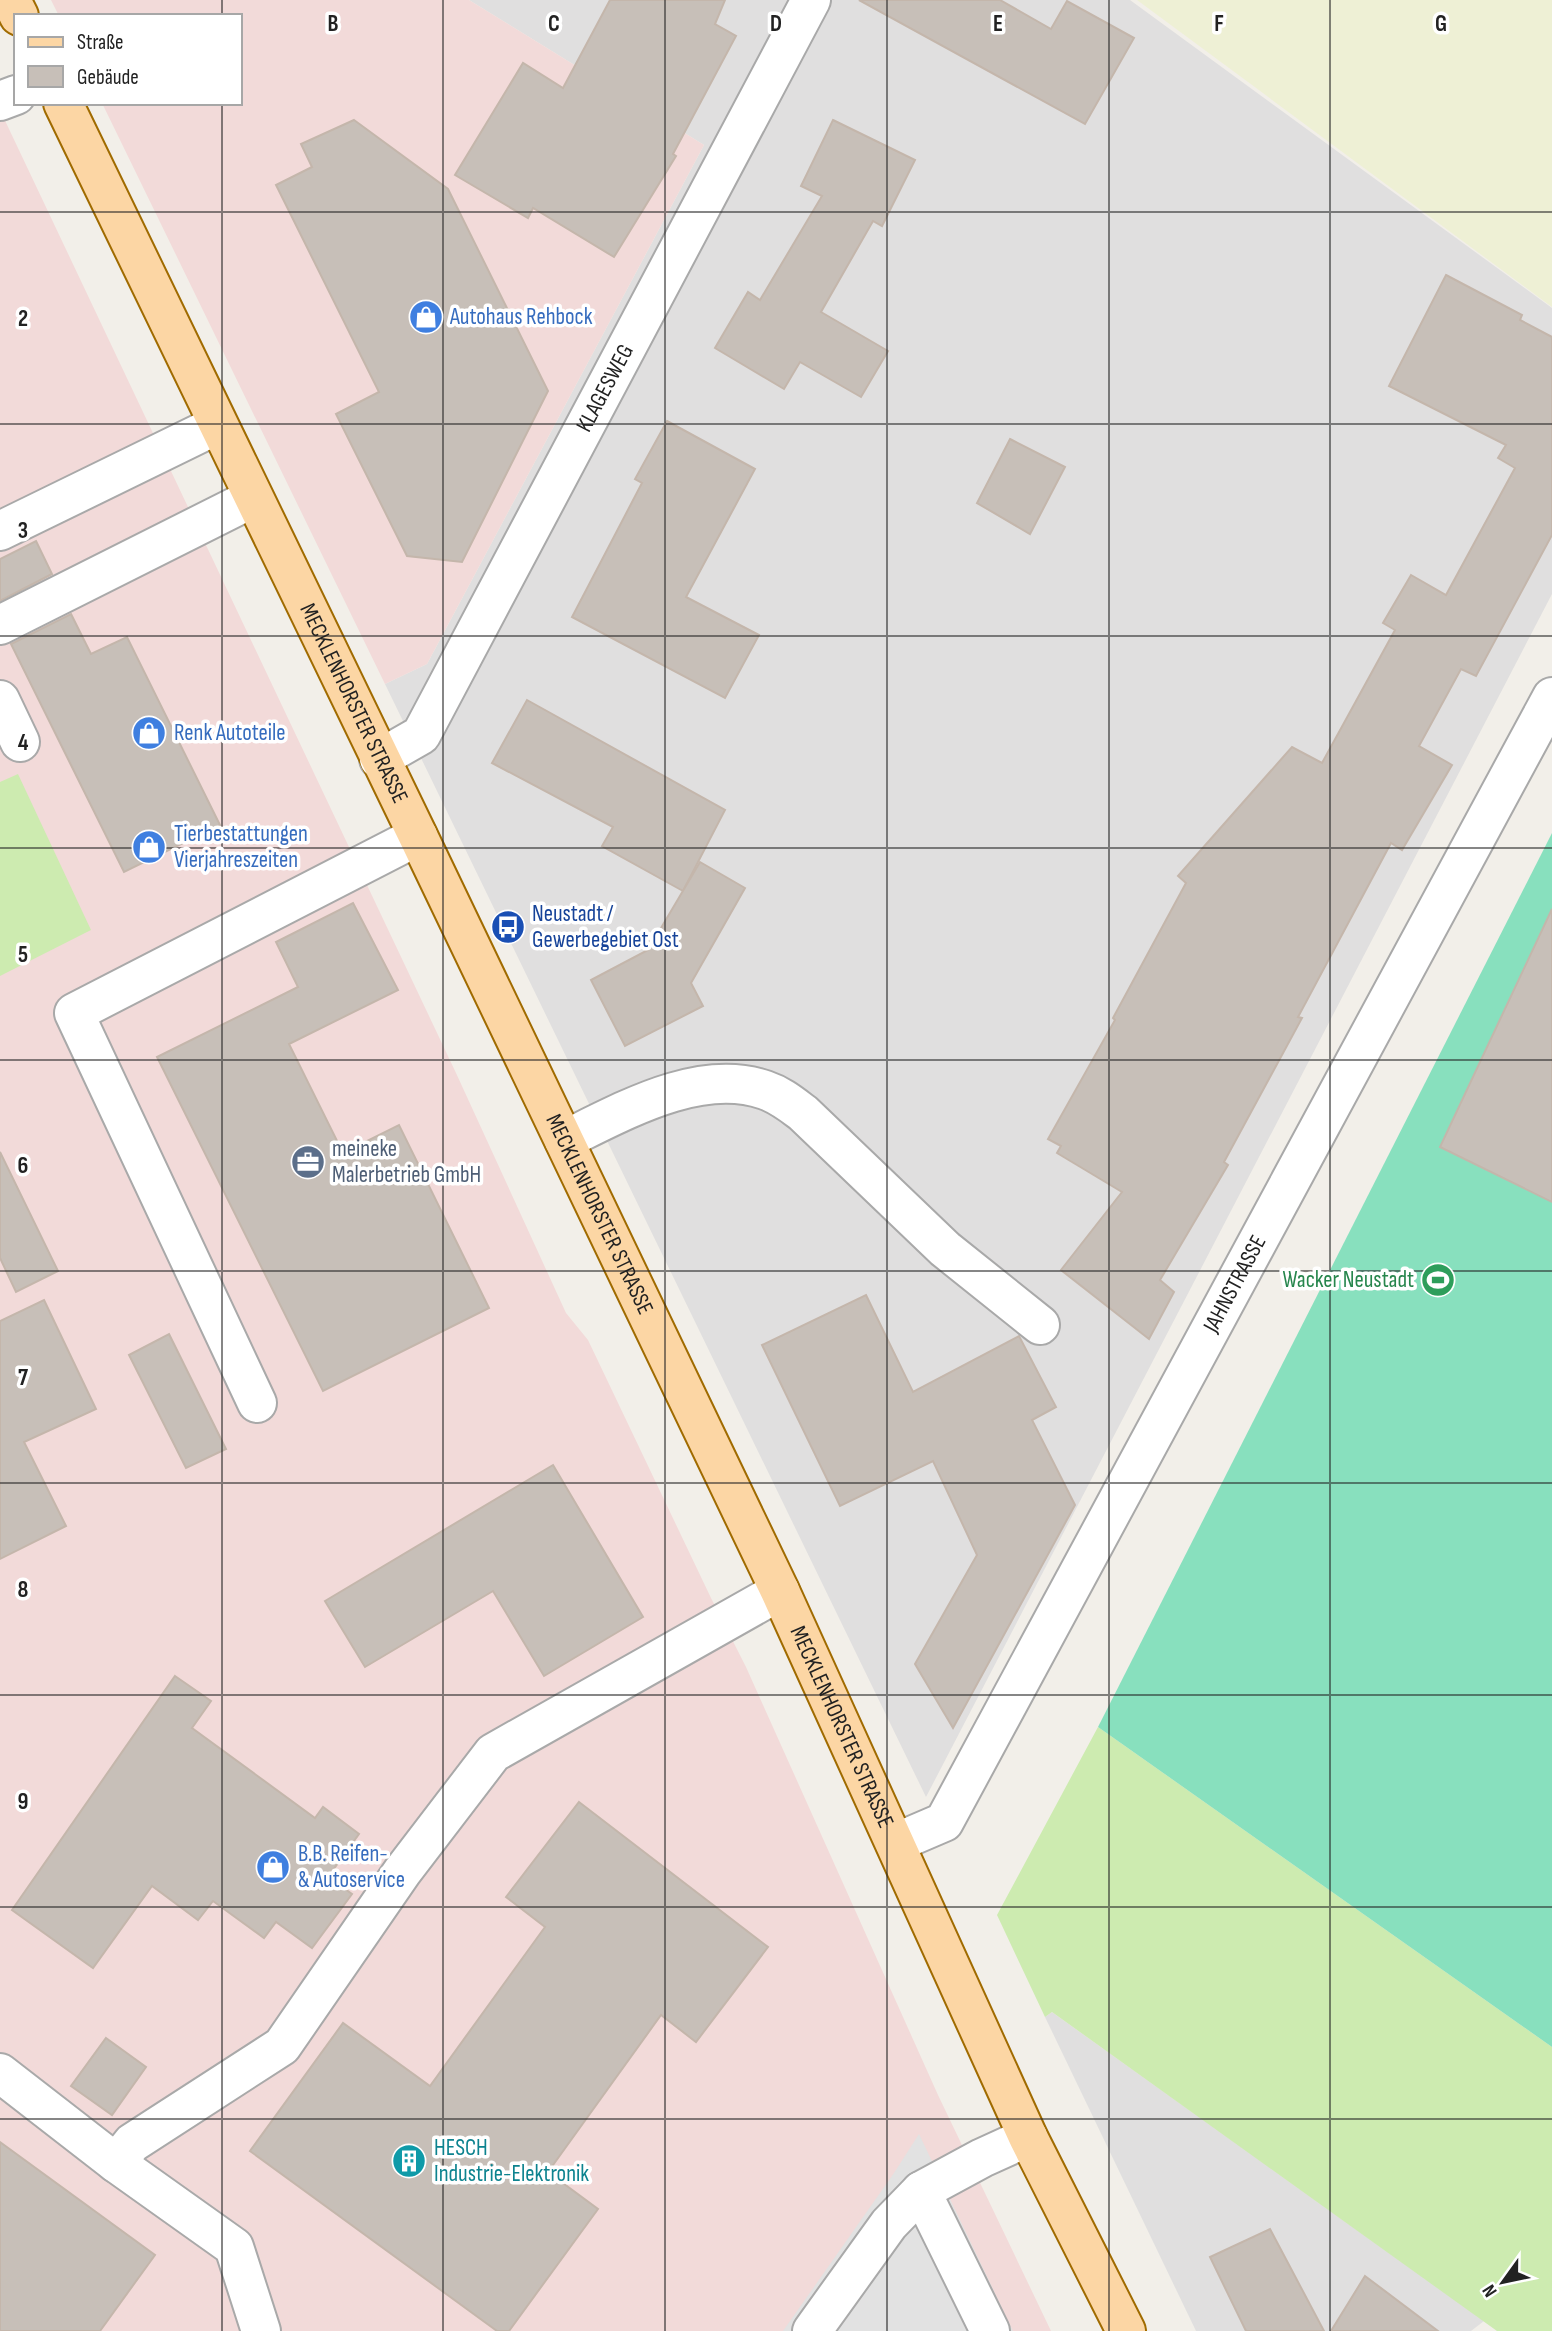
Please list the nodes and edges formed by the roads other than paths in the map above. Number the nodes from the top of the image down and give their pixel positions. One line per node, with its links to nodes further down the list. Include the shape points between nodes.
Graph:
1 (811, 0): 10 (street, KLAGESWEG, via 421,735)
2 (64, 105): 3 (main road, MECKLENHORSTER STRASSE)
3 (217, 425): 4 (main road, MECKLENHORSTER STRASSE); 5 (street)
4 (253, 498): 6 (street); 10 (main road, MECKLENHORSTER STRASSE)
5 (0, 531)
6 (0, 625)
7 (1552, 697): 16 (street, JAHNSTRASSE, via 944,1822)
8 (0, 700): 9 (street)
9 (20, 742)
10 (379, 759): 11 (main road, MECKLENHORSTER STRASSE)
11 (418, 836): 12 (main road, MECKLENHORSTER STRASSE); 14 (street, via 74,1013)
12 (564, 1140): 13 (street, via 670,1093 731,1084 764,1090 803,1113 944,1249); 15 (main road, MECKLENHORSTER STRASSE)
13 (1040, 1325)
14 (257, 1403)
15 (780, 1591): 16 (main road, MECKLENHORSTER STRASSE); 19 (street, via 493,1753 402,1872 282,2046 132,2143)
16 (895, 1843): 18 (main road, MECKLENHORSTER STRASSE)
17 (0, 2073): 19 (street)
18 (1028, 2137): 20 (street); 24 (main road, MECKLENHORSTER STRASSE)
19 (116, 2163): 21 (street, via 234,2247)
20 (920, 2191): 22 (street, via 889,2224); 23 (street)
21 (261, 2331)
22 (812, 2331)
23 (990, 2331)
24 (1126, 2331)

